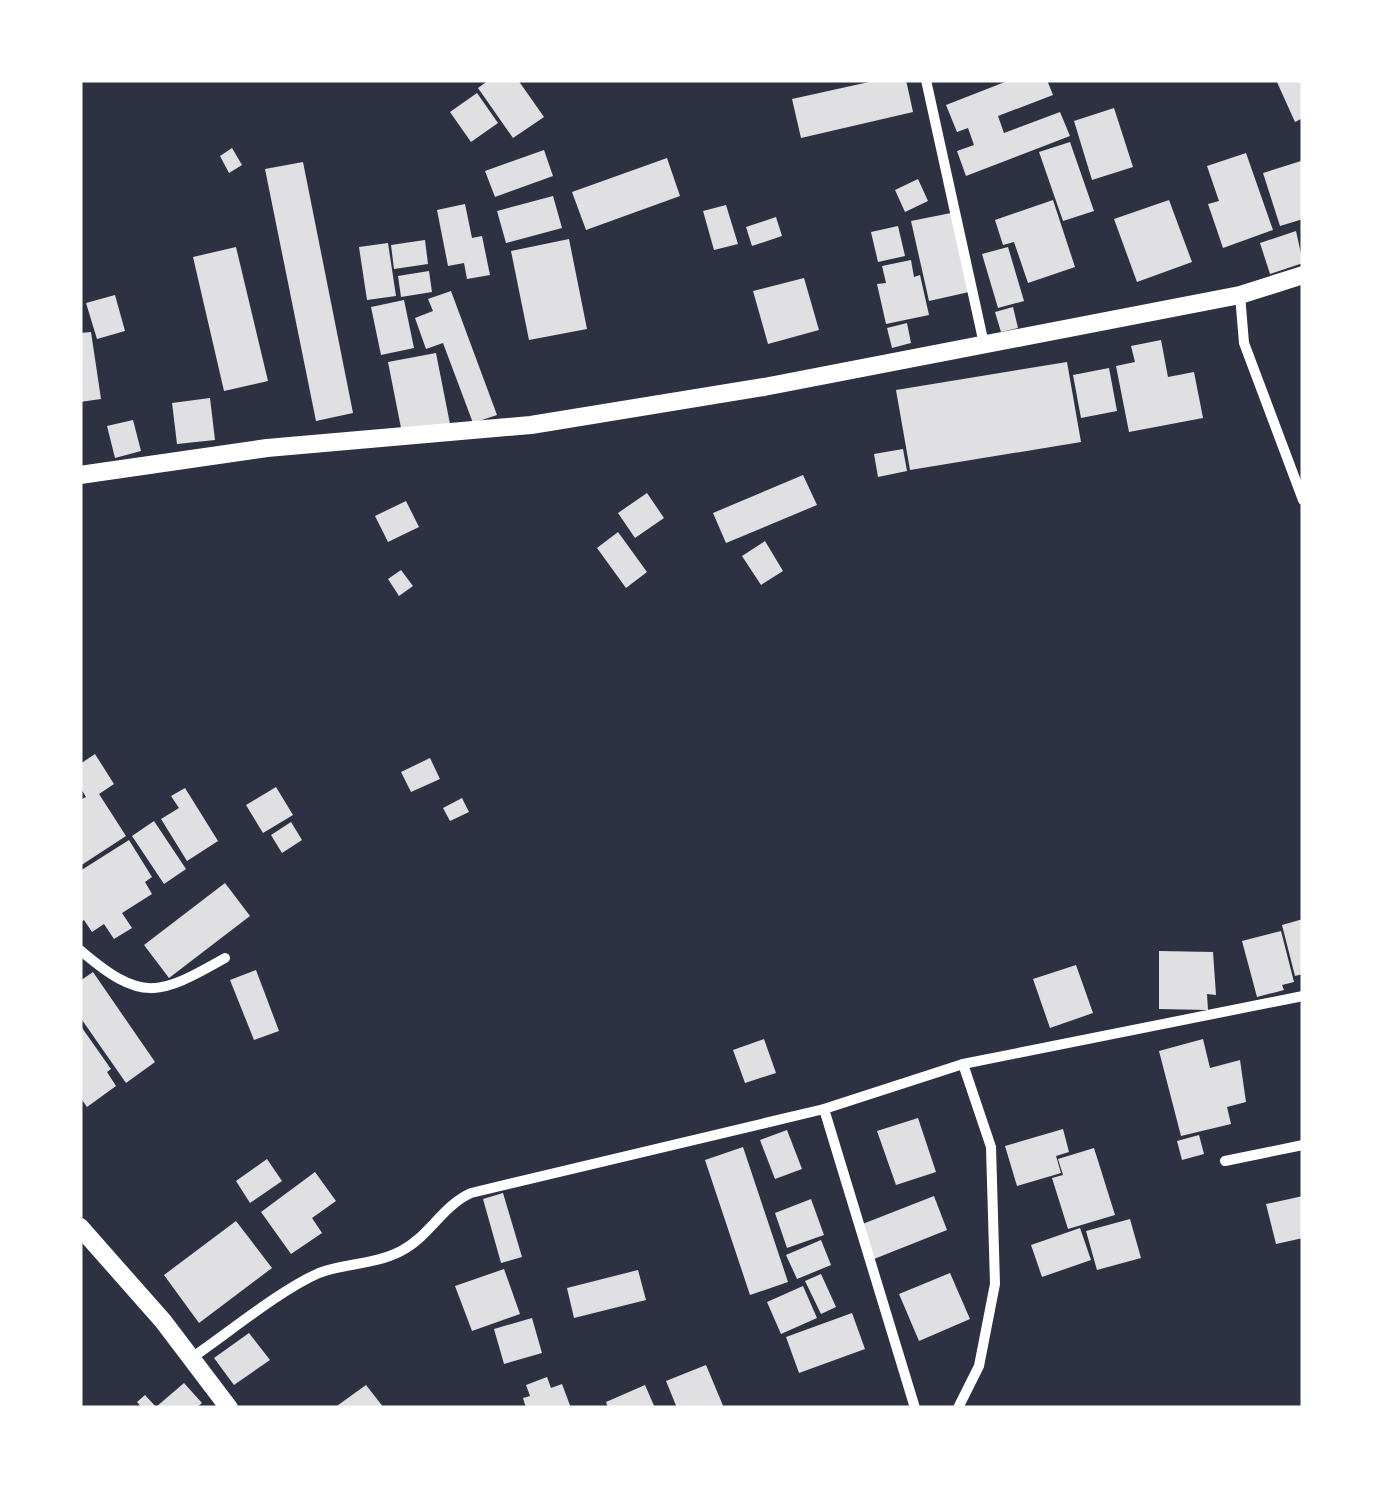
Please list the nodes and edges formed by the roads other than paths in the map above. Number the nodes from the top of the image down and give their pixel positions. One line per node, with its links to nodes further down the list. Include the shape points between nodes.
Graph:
1 (926, 80): 4 (street)
2 (1303, 275): 3 (street)
3 (1240, 295): 4 (street); 6 (street, via 1244,343)
4 (984, 344): 5 (street, via 532,425 267,448)
5 (80, 474)
6 (1303, 500)
7 (80, 950): 8 (street, via 126,984 152,990 174,987)
8 (225, 958)
9 (1303, 996): 10 (street)
10 (964, 1064): 11 (street); 18 (street, via 991,1146 995,1284 979,1366)
11 (824, 1109): 15 (street, via 471,1194 454,1201 400,1252 318,1274); 17 (street)
12 (1303, 1146): 13 (street)
13 (1224, 1161)
14 (80, 1227): 15 (street)
15 (190, 1359): 16 (street)
16 (229, 1408)
17 (915, 1408)
18 (958, 1408)

